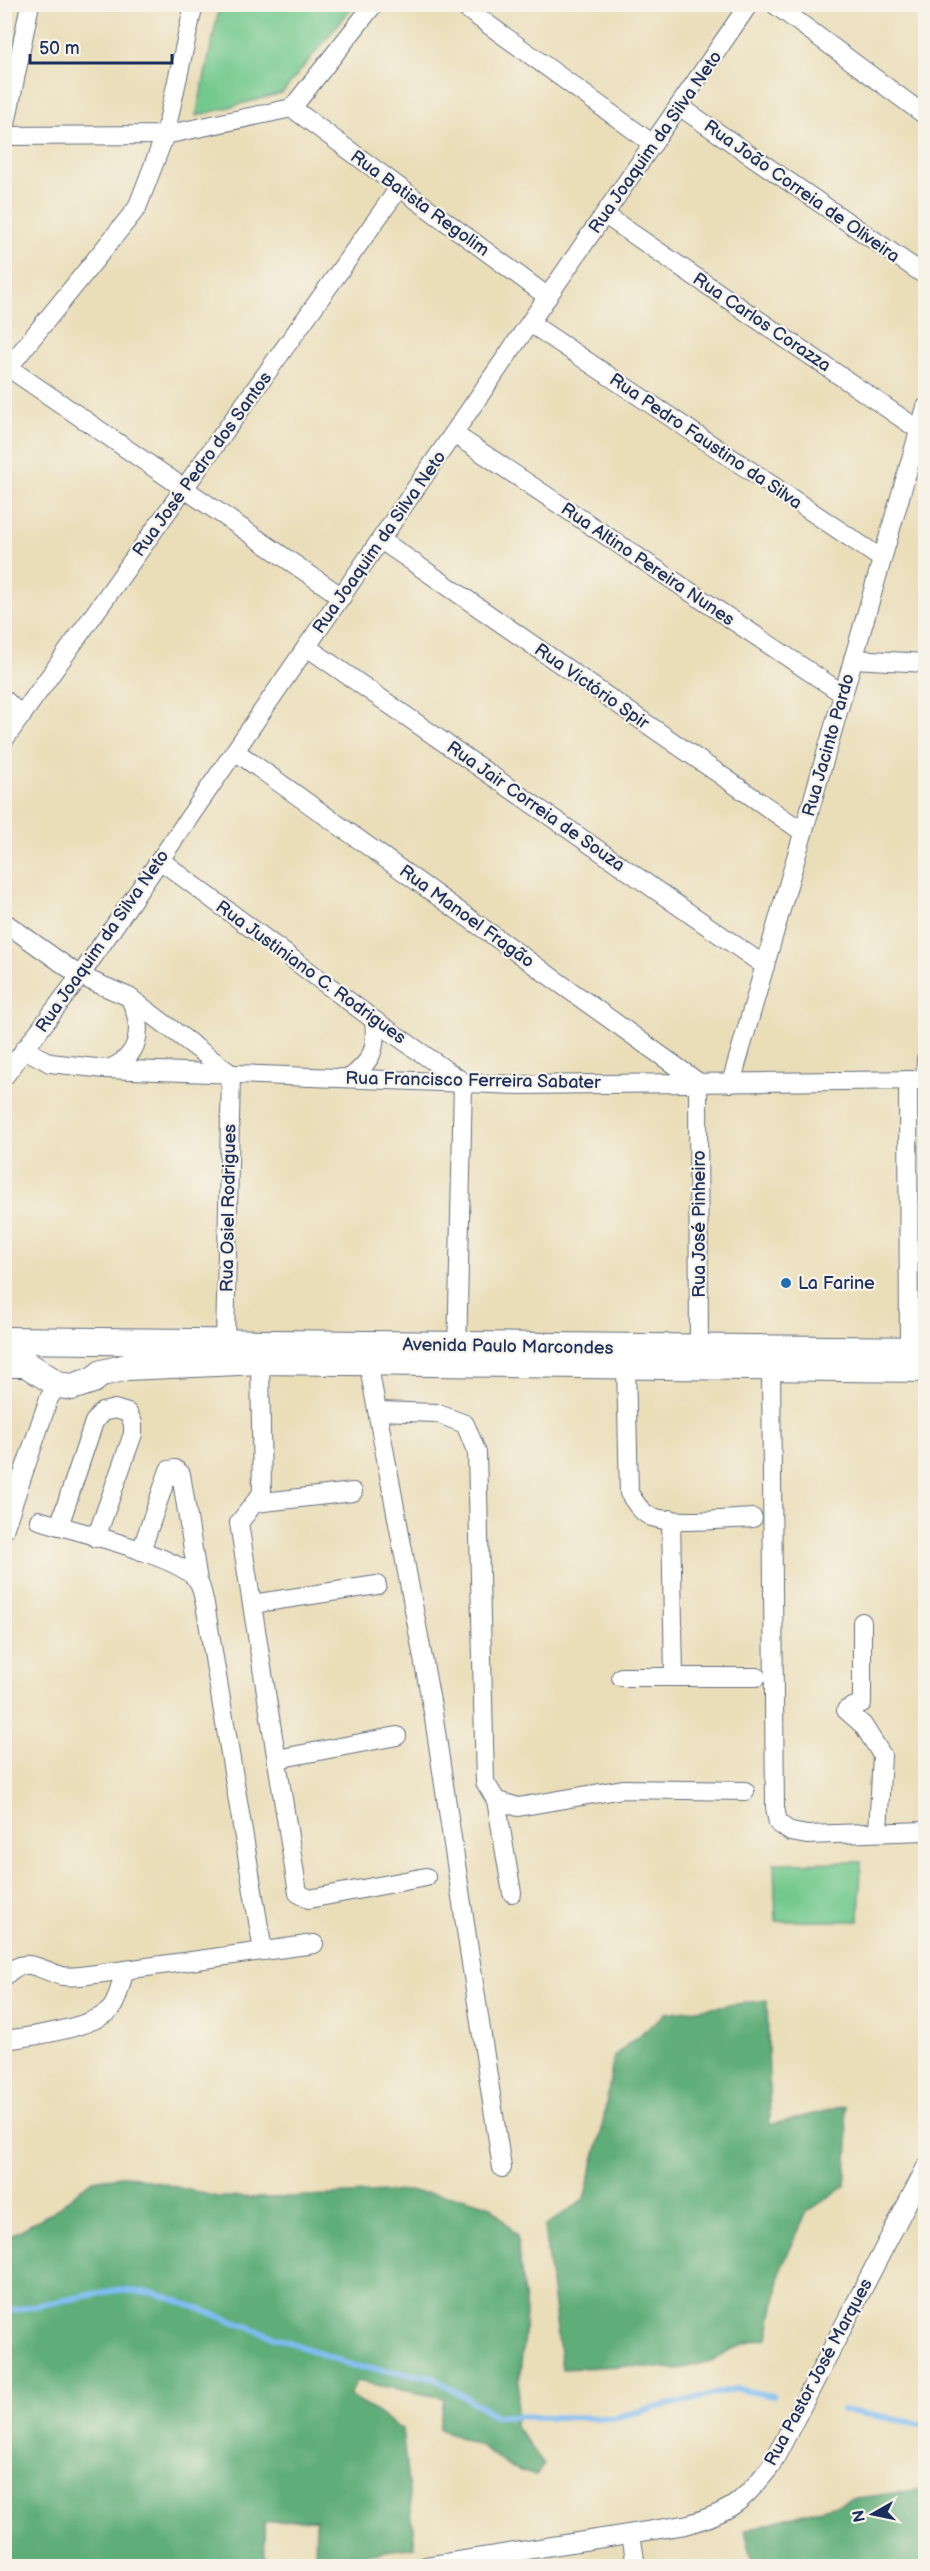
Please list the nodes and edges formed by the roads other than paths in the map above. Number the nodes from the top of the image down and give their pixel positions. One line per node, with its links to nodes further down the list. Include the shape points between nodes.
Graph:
1 (30, 4): 10 (street)
2 (194, 4): 11 (street)
3 (374, 4): 8 (street)
4 (460, 4): 12 (street)
5 (750, 4): 7 (street, Rua Joaquim da Silva Neto)
6 (774, 4): 9 (street)
7 (680, 106): 12 (street, Rua Joaquim da Silva Neto); 15 (street, Rua João Correia de Oliveira)
8 (292, 108): 11 (street); 13 (street, Rua Batista Regolim)
9 (926, 116)
10 (4, 135): 11 (street)
11 (165, 135): 18 (street, via 137,208)
12 (653, 144): 14 (street, Rua Joaquim da Silva Neto)
13 (399, 188): 16 (street, Rua Batista Regolim); 22 (street, Rua José Pedro dos Santos)
14 (605, 214): 16 (street, Rua Joaquim da Silva Neto); 20 (street, Rua Carlos Corazza)
15 (926, 276)
16 (548, 297): 17 (street, Rua Joaquim da Silva Neto)
17 (530, 323): 21 (street, Rua Joaquim da Silva Neto); 24 (street, Rua Pedro Faustino da Silva)
18 (7, 370): 22 (street)
19 (926, 407): 20 (street, Rua Jacinto Pardo)
20 (919, 430): 24 (street, Rua Jacinto Pardo)
21 (453, 434): 23 (street, Rua Joaquim da Silva Neto); 29 (street, Rua Altino Pereira Nunes)
22 (184, 488): 25 (street); 31 (street, Rua José Pedro dos Santos)
23 (381, 540): 25 (street, Rua Joaquim da Silva Neto); 34 (street, Rua Victório Spir)
24 (882, 559): 27 (street, Rua Jacinto Pardo)
25 (342, 597): 26 (street, Rua Joaquim da Silva Neto)
26 (307, 647): 33 (street, Rua Joaquim da Silva Neto); 37 (street, Rua Jair Correia de Souza)
27 (853, 659): 28 (street); 29 (street, Rua Jacinto Pardo)
28 (926, 663)
29 (843, 694): 34 (street, Rua Jacinto Pardo)
30 (4, 699): 31 (street)
31 (22, 716): 32 (street, Rua José Pedro dos Santos)
32 (4, 740)
33 (235, 751): 35 (street, Rua Joaquim da Silva Neto); 49 (street, Rua Manoel Fragão)
34 (803, 832): 37 (street, Rua Jacinto Pardo)
35 (160, 860): 38 (street, Rua Joaquim da Silva Neto); 40 (street, Rua Justiniano C. Rodrigues)
36 (4, 922): 38 (street)
37 (765, 966): 50 (street, Rua Jacinto Pardo)
38 (80, 976): 39 (street); 41 (street, Rua Joaquim da Silva Neto)
39 (129, 997): 43 (street, via 138,1015 134,1047 125,1059); 44 (street)
40 (374, 1020): 46 (street, via 376,1038 372,1053 366,1065); 48 (street, Rua Justiniano C. Rodrigues)
41 (24, 1049): 43 (street, Rua Francisco Ferreira Sabater, via 50,1063); 45 (street, Rua Joaquim da Silva Neto)
42 (926, 1059): 47 (street)
43 (105, 1069): 44 (street, Rua Francisco Ferreira Sabater)
44 (231, 1074): 46 (street, Rua Francisco Ferreira Sabater); 53 (street, Rua Osiel Rodrigues)
45 (4, 1077)
46 (350, 1078): 48 (street, Rua Francisco Ferreira Sabater)
47 (919, 1080): 50 (street, Rua Francisco Ferreira Sabater); 56 (street)
48 (463, 1082): 49 (street, Rua Francisco Ferreira Sabater); 54 (street)
49 (698, 1082): 50 (street, Rua Francisco Ferreira Sabater); 55 (street, Rua José Pinheiro)
50 (731, 1083)
51 (4, 1340): 52 (street, Avenida Paulo Marcondes)
52 (78, 1341): 53 (street, Avenida Paulo Marcondes); 62 (street, via 102,1347); 63 (street, via 54,1344 44,1352 44,1367)
53 (225, 1342): 54 (street, Avenida Paulo Marcondes)
54 (457, 1355): 55 (street, Avenida Paulo Marcondes); 58 (street, Avenida Paulo Marcondes); 60 (street, Avenida Paulo Marcondes)
55 (699, 1357): 56 (street, Avenida Paulo Marcondes); 60 (street, Avenida Paulo Marcondes); 61 (street, Avenida Paulo Marcondes)
56 (917, 1360): 61 (street, Avenida Paulo Marcondes)
57 (260, 1361): 58 (street, Avenida Paulo Marcondes); 62 (street, Avenida Paulo Marcondes, via 127,1367); 66 (street, via 262,1493)
58 (368, 1362): 64 (street)
59 (4, 1364): 63 (street, via 26,1364)
60 (626, 1366): 68 (street, via 629,1493 639,1509 651,1517)
61 (771, 1368): 86 (street, via 778,1823 791,1832 807,1834)
62 (102, 1373): 63 (street, Avenida Paulo Marcondes, via 93,1380)
63 (57, 1383): 70 (street)
64 (378, 1411): 84 (street, via 436,1413 465,1424 477,1453 485,1782); 95 (street, via 433,1712)
65 (353, 1492): 66 (street)
66 (255, 1503): 76 (street, via 239,1523)
67 (753, 1518): 68 (street)
68 (671, 1519): 79 (street)
69 (39, 1520): 71 (street)
70 (6, 1525)
71 (58, 1526): 72 (street); 72 (street, via 94,1422 102,1412 116,1409 129,1413 133,1434)
72 (96, 1538): 73 (street)
73 (141, 1551): 74 (street, via 176,1565); 74 (street, via 170,1470 175,1469 181,1474)
74 (198, 1581): 90 (street)
75 (377, 1585): 76 (street)
76 (252, 1604): 82 (street)
77 (862, 1622): 86 (street, via 862,1703 846,1710 862,1725 882,1755)
78 (621, 1677): 79 (street)
79 (674, 1677): 80 (street)
80 (757, 1677)
81 (397, 1736): 82 (street)
82 (277, 1759): 87 (street, via 298,1893 309,1899)
83 (745, 1791): 84 (street, via 623,1789 518,1807)
84 (496, 1800): 88 (street)
85 (926, 1831): 86 (street)
86 (878, 1832)
87 (426, 1877)
88 (512, 1893)
89 (314, 1944): 90 (street)
90 (263, 1951): 91 (street)
91 (125, 1970): 92 (street, via 64,1976 27,1964 14,1966); 93 (street, via 112,2006 98,2019)
92 (4, 1977)
93 (4, 2040)
94 (926, 2167): 96 (street, Rua Pastor José Marques, via 771,2466 748,2496 720,2514)
95 (502, 2168)
96 (631, 2534): 97 (street, Rua Pastor José Marques); 99 (street)
97 (469, 2563): 98 (street, Rua Pastor José Marques)
98 (426, 2566)
99 (636, 2566)

